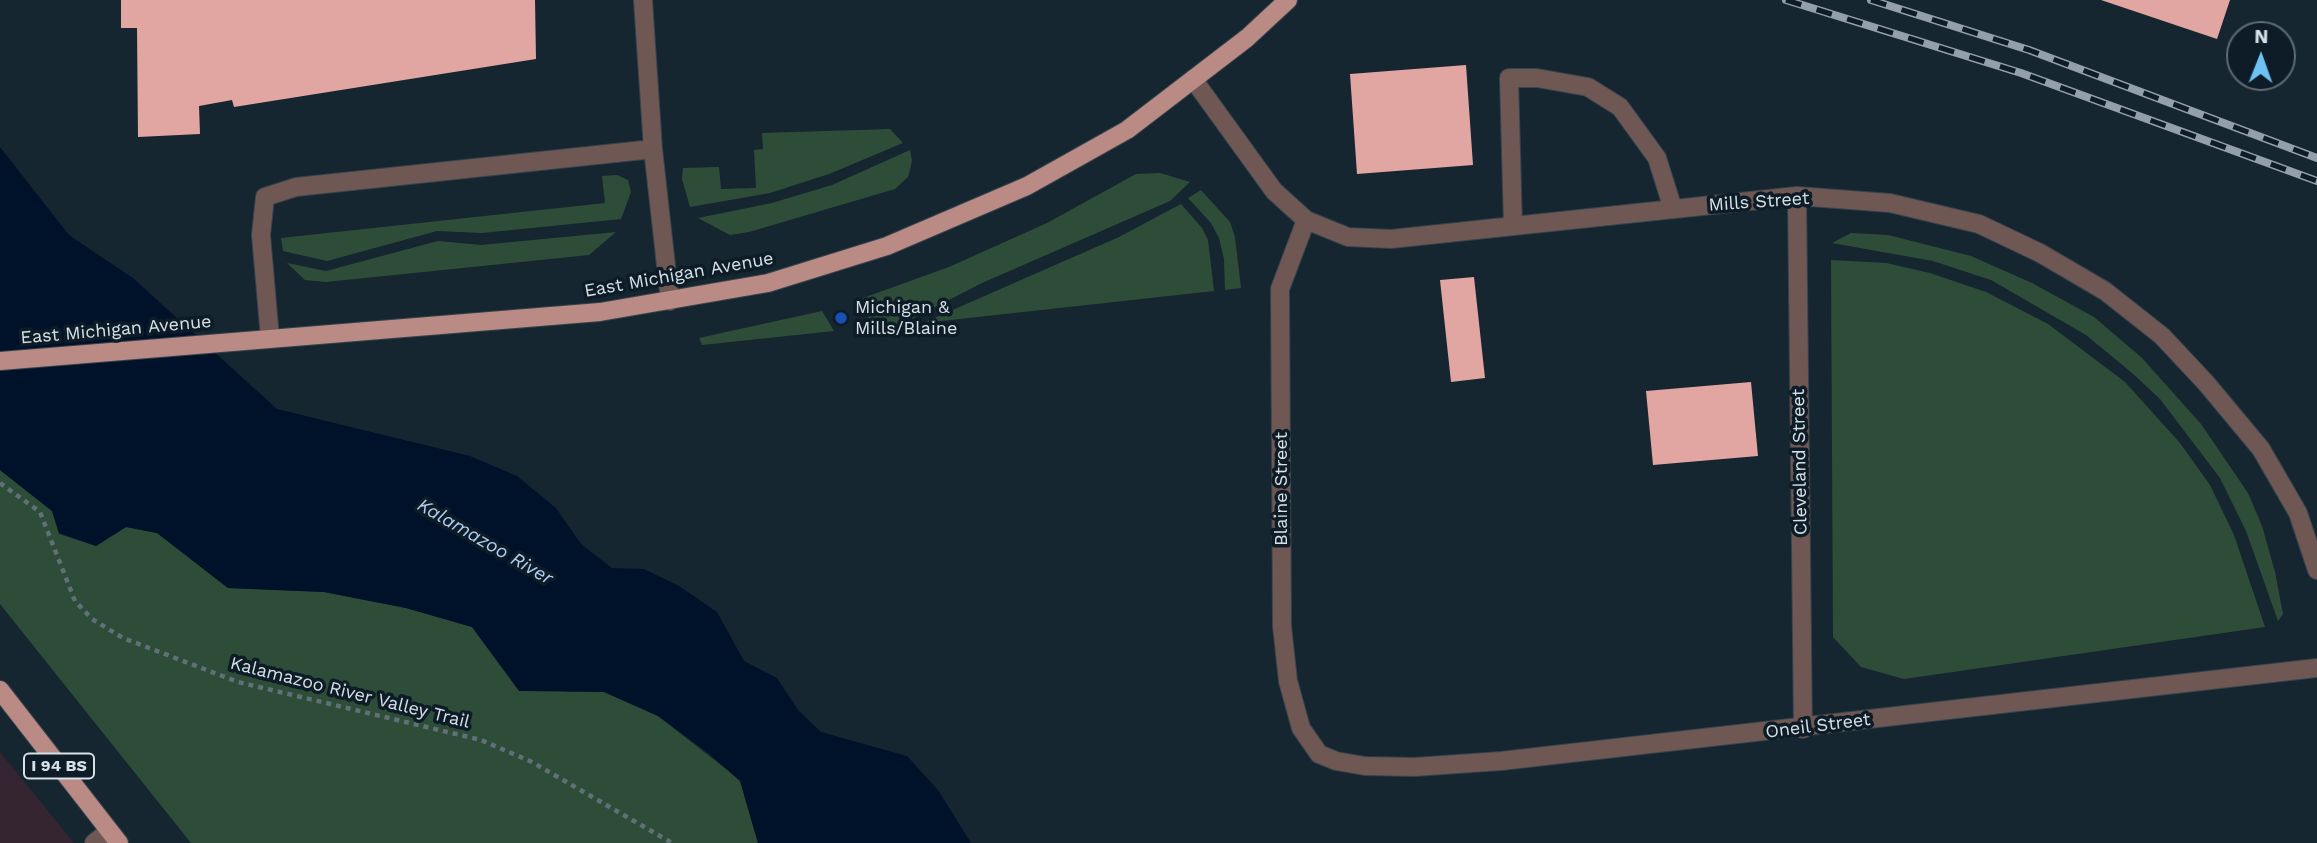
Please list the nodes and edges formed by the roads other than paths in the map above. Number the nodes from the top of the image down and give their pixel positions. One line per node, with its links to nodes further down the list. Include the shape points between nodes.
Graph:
1 (643, 0): 4 (street)
2 (1288, 0): 3 (main road, East Michigan Avenue)
3 (1194, 79): 7 (street, Mills Street, via 1274,191); 9 (main road, East Michigan Avenue, via 1127,130 1027,187 887,246 768,283)
4 (653, 149): 9 (street); 10 (street, via 296,187 265,197 261,235)
5 (1797, 197): 6 (street, Mills Street); 12 (street, Mills Street, via 1890,203 1979,225 2040,253 2105,291 2162,336 2261,449 2298,513); 15 (street, Cleveland Street)
6 (1673, 209): 8 (street, Mills Street); 8 (street, via 1657,158 1620,107 1588,87 1509,78)
7 (1306, 220): 8 (street, Mills Street, via 1348,237 1391,239); 16 (street, Blaine Street, via 1280,289 1282,626 1288,681 1301,728)
8 (1513, 226)
9 (670, 301): 10 (main road, East Michigan Avenue, via 600,312)
10 (270, 338): 11 (main road, East Michigan Avenue)
11 (0, 361)
12 (2317, 570)
13 (2317, 668): 15 (street, Oneil Street)
14 (0, 690): 17 (main road, I 94 BS)
15 (1803, 729): 16 (street, Oneil Street, via 1414,767 1365,766)
16 (1319, 754)
17 (114, 837): 18 (street)
18 (94, 843)

